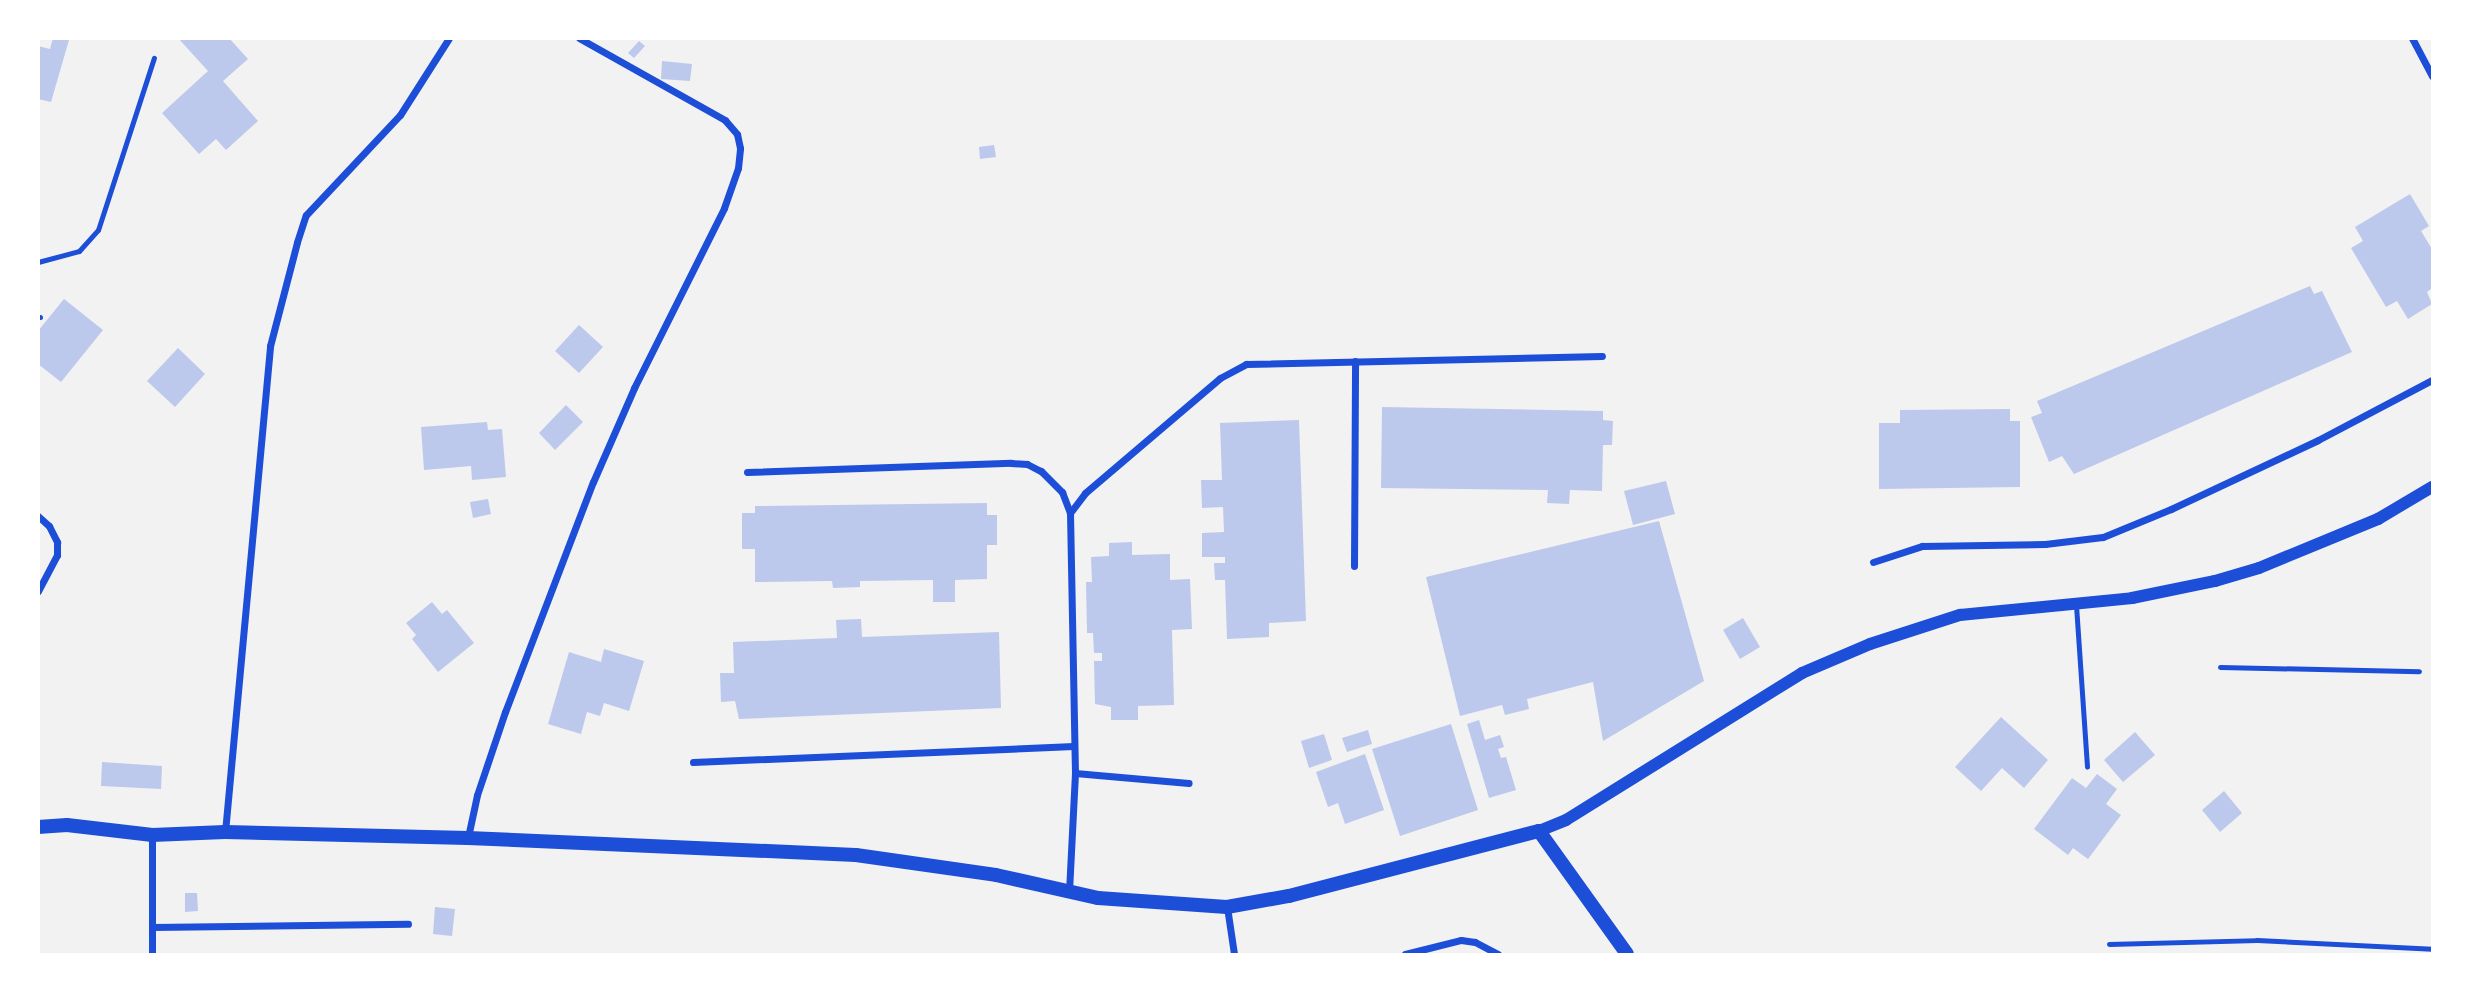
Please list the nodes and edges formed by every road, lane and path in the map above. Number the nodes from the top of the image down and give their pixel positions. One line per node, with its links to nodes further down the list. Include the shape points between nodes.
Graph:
1 (449, 38): 27 (street, via 400,115 306,215 297,242 270,346)
2 (579, 38): 29 (street, via 725,120 737,134 738,168 724,208 634,388 593,482 505,712)
3 (2412, 38): 5 (street)
4 (154, 58): 6 (lane, via 98,230 79,251)
5 (2432, 75)
6 (38, 262)
7 (1602, 356): 8 (street)
8 (1354, 361): 12 (street, via 1261,362 1232,369 1085,493); 15 (street)
9 (2432, 380): 14 (street, via 2318,440 2103,537 2045,544 1922,546)
10 (747, 472): 12 (street, via 1027,464 1062,492)
11 (2432, 486): 17 (street, via 2378,519 2259,568 2166,592)
12 (1070, 513): 20 (street)
13 (38, 516): 16 (street, via 57,542 57,555)
14 (1873, 562)
15 (1354, 566)
16 (38, 591)
17 (2076, 605): 22 (lane); 26 (street, via 1960,615 1870,644 1802,673 1566,820)
18 (2220, 667): 19 (lane)
19 (2419, 671)
20 (1074, 747): 21 (street); 23 (street)
21 (693, 762)
22 (2087, 767)
23 (1075, 773): 24 (street); 30 (street)
24 (1189, 783)
25 (38, 827): 28 (main road, via 67,825)
26 (1539, 831): 31 (main road, via 1289,896); 40 (main road)
27 (225, 832): 28 (main road); 29 (main road)
28 (152, 835): 33 (street)
29 (468, 838): 30 (main road, via 856,855 996,875)
30 (1069, 893): 31 (main road)
31 (1227, 906): 37 (street)
32 (408, 924): 33 (street)
33 (152, 927): 36 (street)
34 (2109, 944): 35 (lane, via 2257,940)
35 (2432, 949)
36 (152, 954)
37 (1234, 954)
38 (1405, 954): 39 (street, via 1461,940)
39 (1498, 954)
40 (1627, 954)

